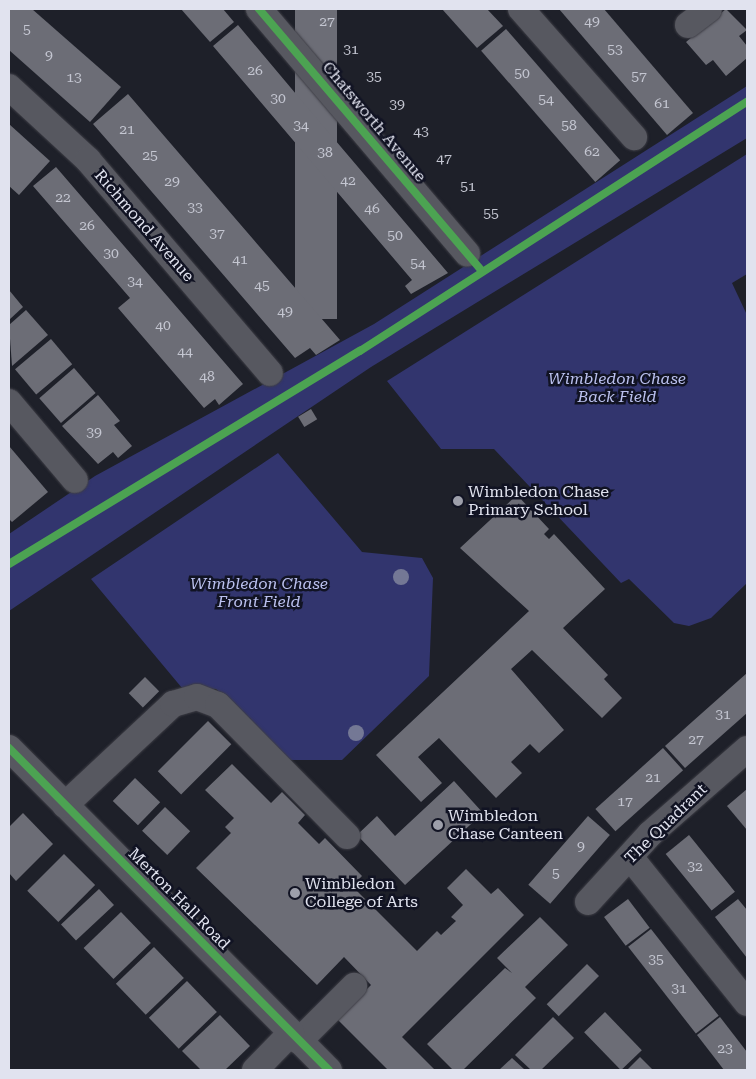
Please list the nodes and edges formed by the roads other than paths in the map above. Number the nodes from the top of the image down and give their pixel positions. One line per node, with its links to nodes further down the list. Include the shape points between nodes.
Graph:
1 (259, 9): 7 (street, Chatsworth Avenue)
2 (521, 9): 6 (street)
3 (709, 9): 4 (street)
4 (688, 25)
5 (9, 87): 8 (street, Richmond Avenue, via 88,160)
6 (634, 137)
7 (467, 252)
8 (270, 373)
9 (9, 402): 10 (street)
10 (75, 480)
11 (9, 748): 13 (street, Merton Hall Road)
12 (747, 749): 15 (street, The Quadrant)
13 (66, 805): 14 (street, via 173,704 197,697 218,705); 19 (street, Merton Hall Road)
14 (347, 836)
15 (630, 857): 16 (street, The Quadrant); 18 (street)
16 (588, 902)
17 (354, 986): 19 (street)
18 (747, 1003)
19 (295, 1037): 20 (street); 21 (street, Merton Hall Road)
20 (255, 1070)
21 (329, 1070)

